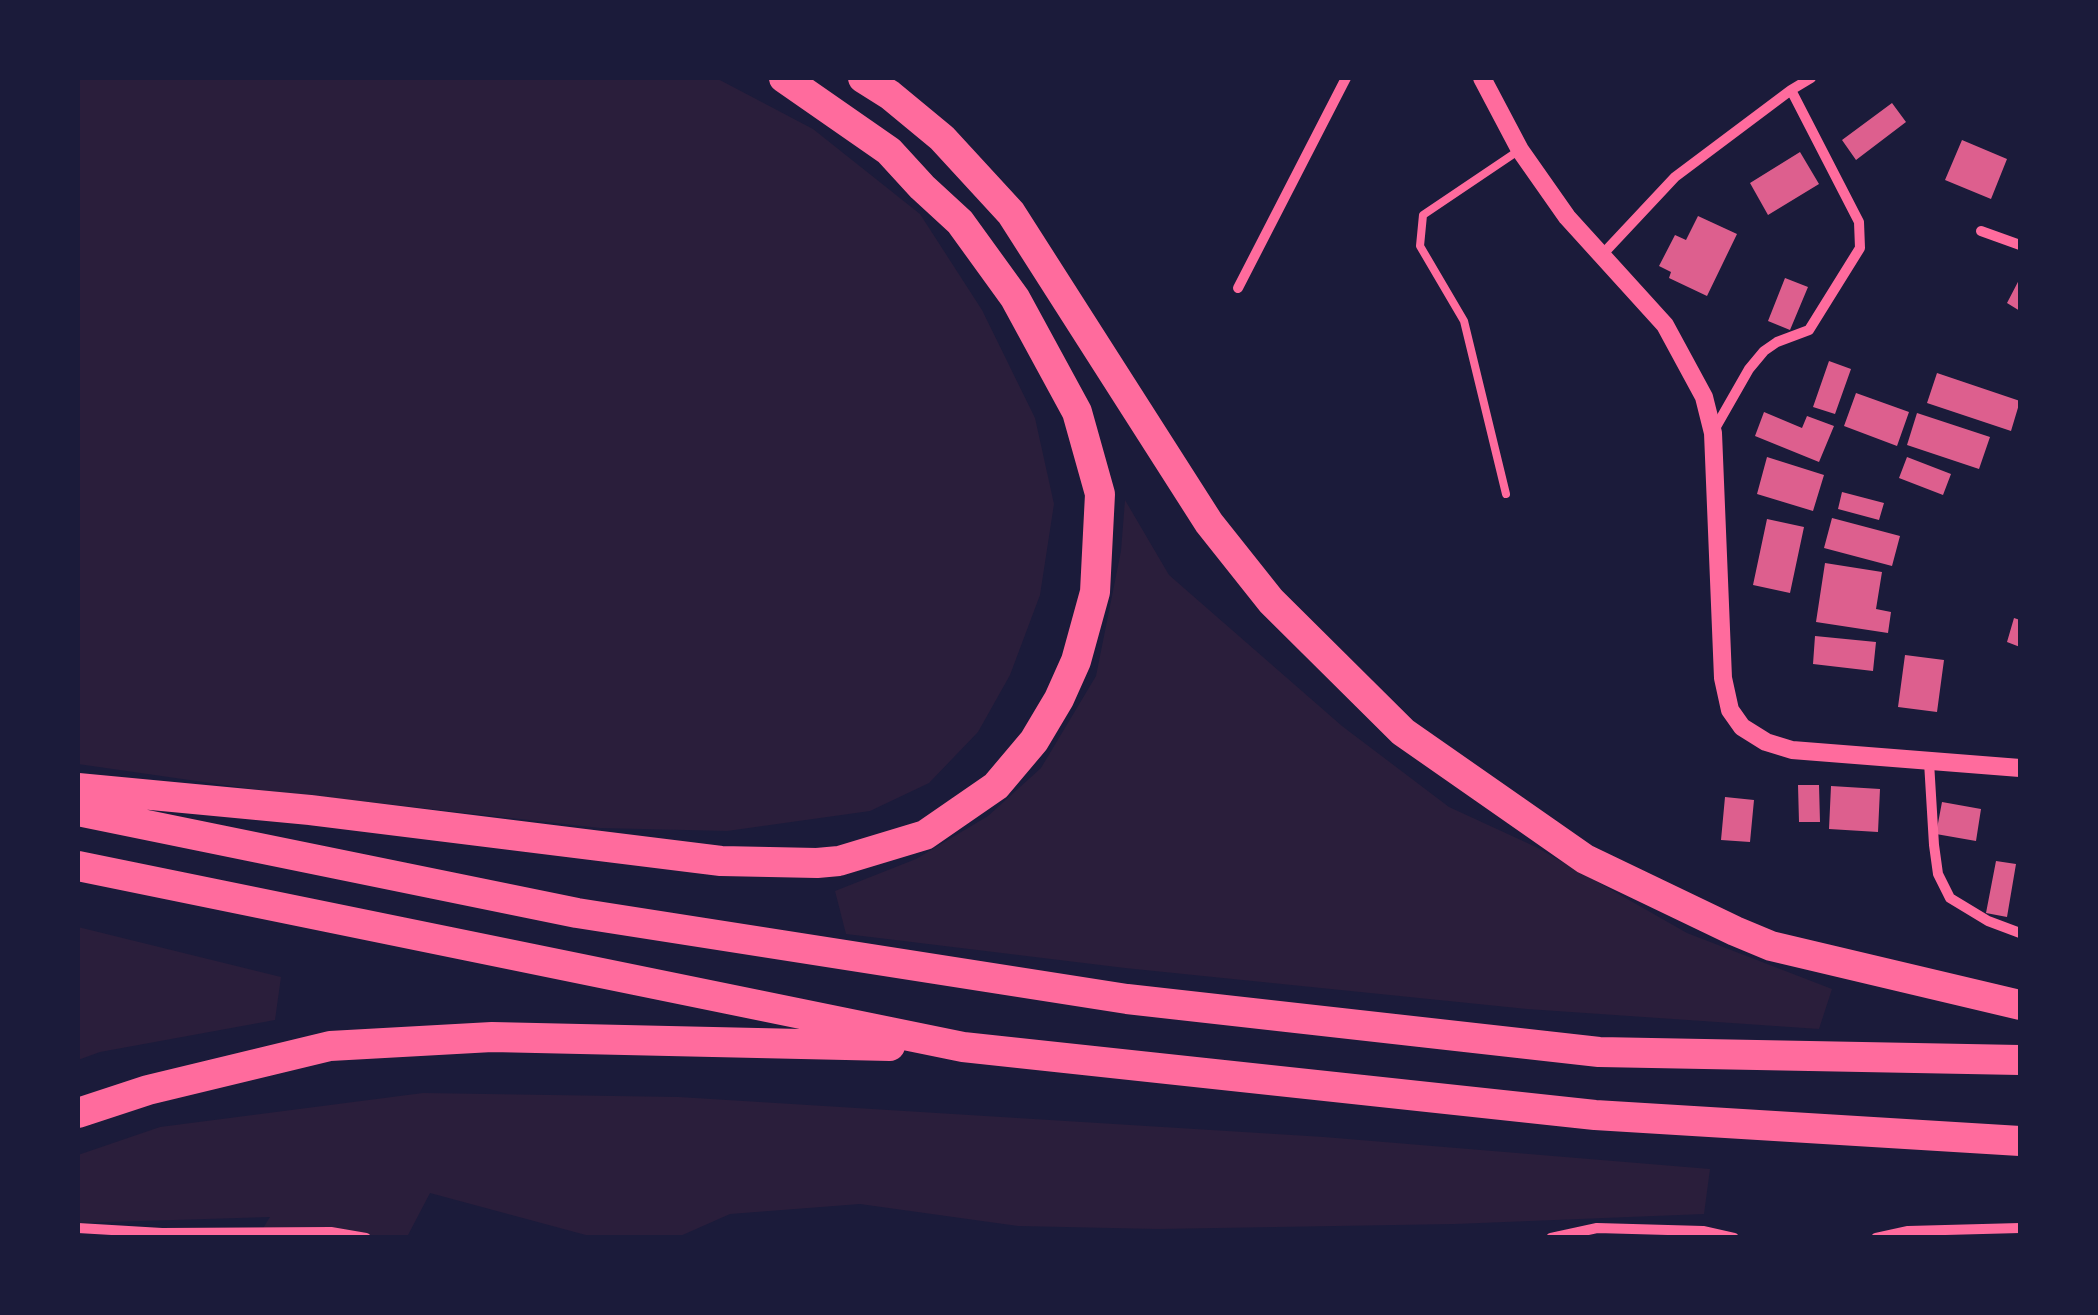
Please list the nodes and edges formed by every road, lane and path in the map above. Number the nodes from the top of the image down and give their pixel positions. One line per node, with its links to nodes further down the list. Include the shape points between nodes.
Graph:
1 (784, 78): 16 (highway, via 889,151 960,222 1015,298 1077,412 1100,494 1096,592 1059,699 996,786 925,834 817,863 721,861)
2 (863, 78): 20 (highway, via 942,138 1011,213 1209,523 1270,601 1403,732 1584,859 1735,931 1771,946)
3 (1346, 78): 11 (street)
4 (1482, 78): 7 (street)
5 (1811, 78): 6 (street)
6 (1792, 90): 10 (street, via 1674,177); 12 (street, via 1859,222 1860,248 1809,330 1777,342 1749,369)
7 (1520, 150): 10 (street); 13 (lane, via 1423,216 1420,246 1464,321)
8 (1981, 231): 9 (street)
9 (2020, 245)
10 (1601, 256): 12 (street, via 1665,325 1704,396)
11 (1238, 288)
12 (1713, 433): 14 (street, via 1723,678 1730,710 1742,727 1792,750)
13 (1506, 494)
14 (1928, 762): 15 (street); 19 (street, via 1938,874 1950,898)
15 (2020, 768)
16 (78, 788)
17 (78, 811): 22 (highway, via 577,913 1127,999 1599,1052)
18 (78, 866): 21 (highway)
19 (2020, 933)
20 (2020, 1005)
21 (963, 1047): 23 (highway, via 492,1037 330,1046); 24 (highway, via 1595,1115)
22 (2020, 1060)
23 (78, 1113)
24 (2020, 1140)
25 (78, 1228): 27 (street)
26 (2020, 1228): 31 (street)
27 (162, 1235): 28 (street, via 331,1232)
28 (366, 1238)
29 (1551, 1238): 30 (street, via 1598,1228)
30 (1734, 1238)
31 (1876, 1238)

